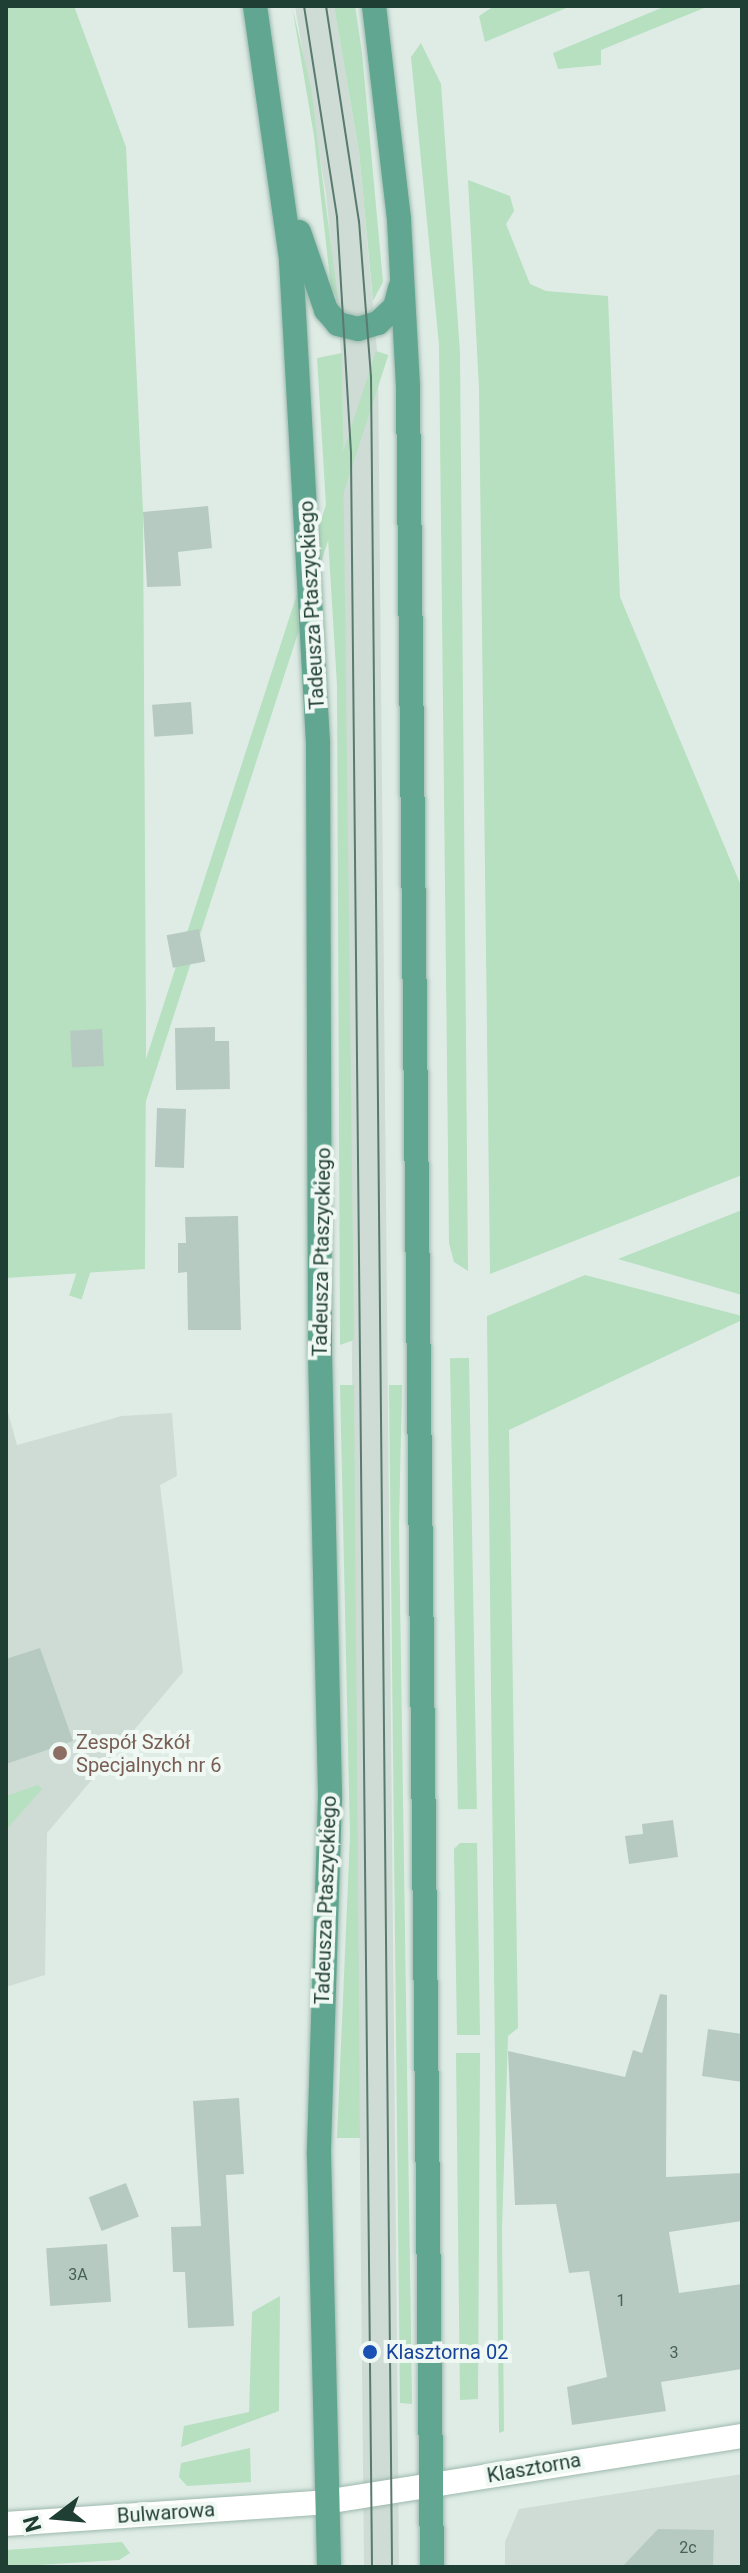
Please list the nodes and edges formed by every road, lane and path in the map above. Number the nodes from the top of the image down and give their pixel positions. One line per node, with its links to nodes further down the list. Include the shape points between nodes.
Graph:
1 (255, 6): 3 (main road, Tadeusza Ptaszyckiego)
2 (374, 6): 4 (main road)
3 (284, 183): 4 (main road, via 322,300 338,324 358,329 384,319 398,298); 7 (main road, Tadeusza Ptaszyckiego, via 318,744 320,1353 330,1798 319,2155)
4 (402, 270): 6 (main road, via 413,745)
5 (742, 2436): 6 (street, Klasztorna)
6 (431, 2487): 7 (street, Klasztorna); 10 (main road)
7 (325, 2502): 8 (street, Bulwarowa); 9 (main road, Tadeusza Ptaszyckiego)
8 (6, 2524)
9 (329, 2567)
10 (432, 2567)

